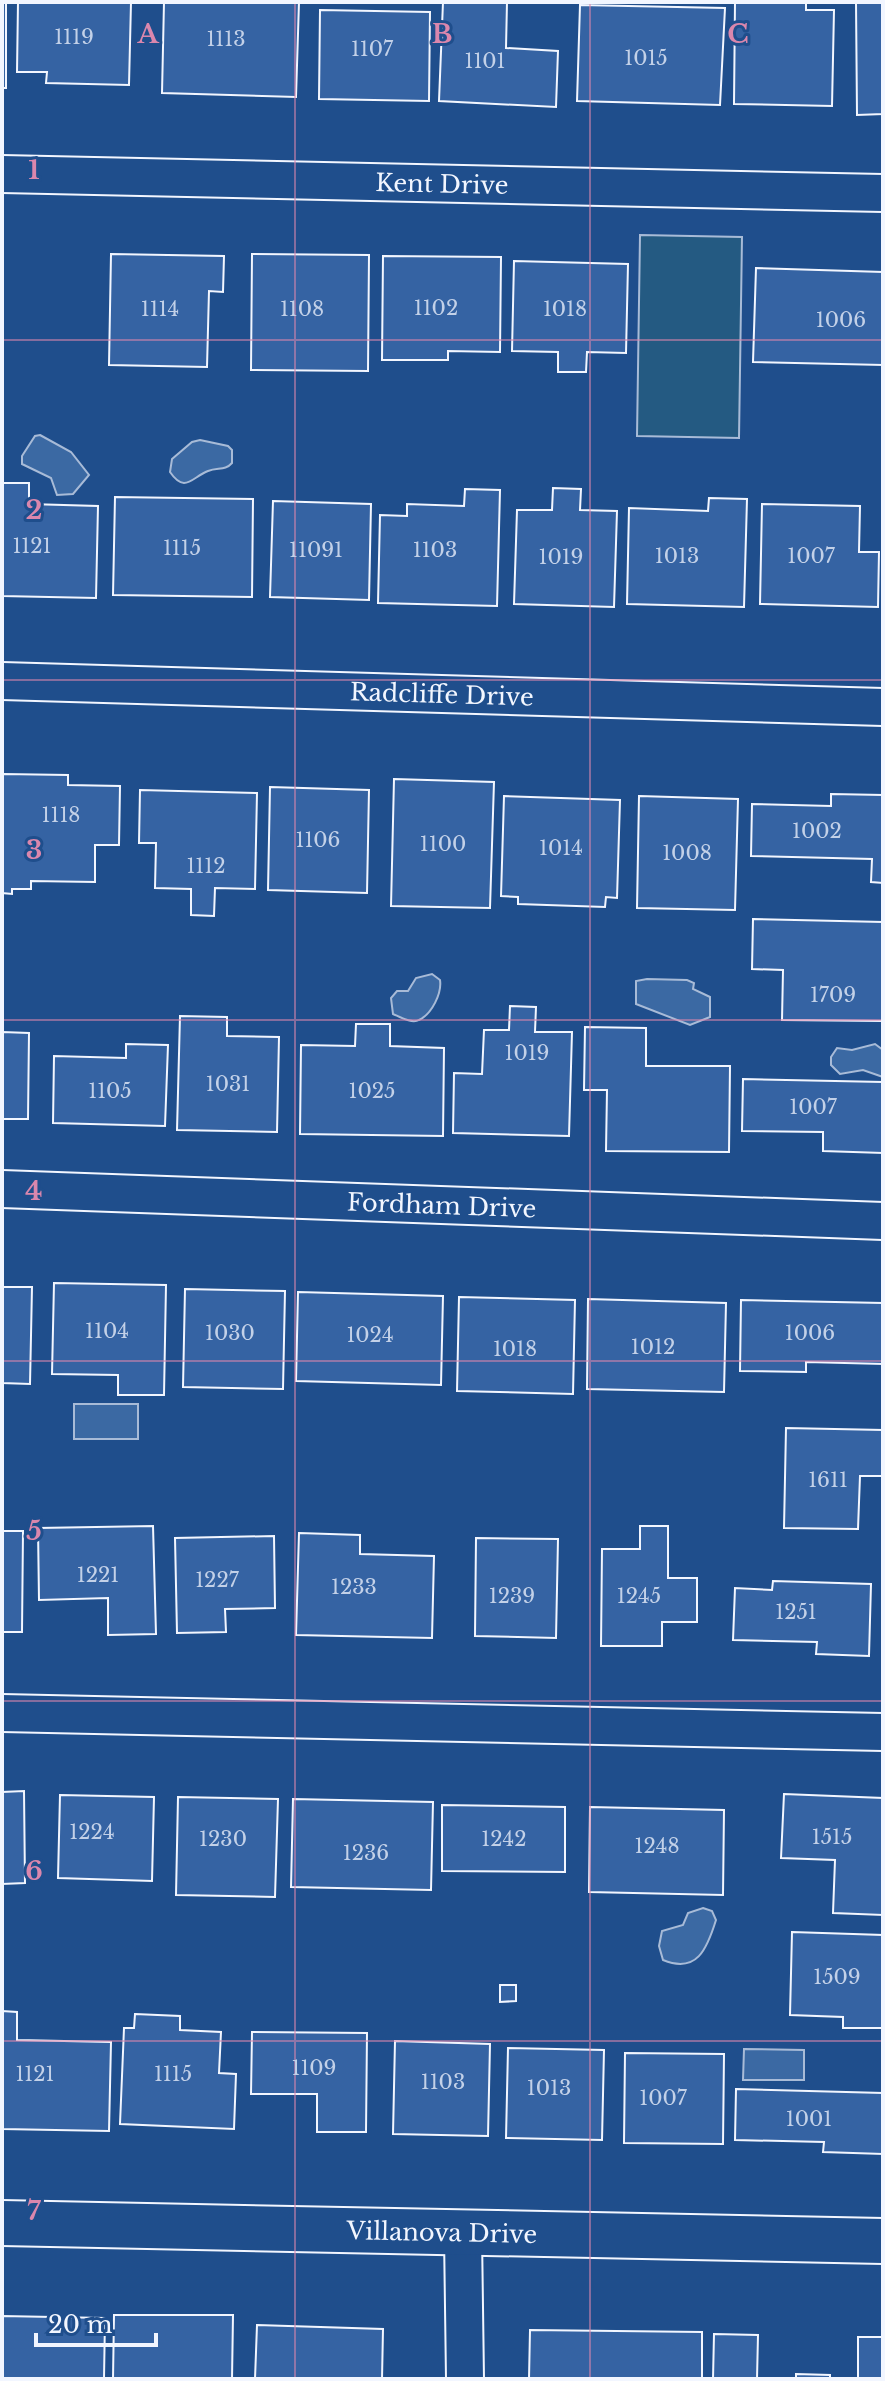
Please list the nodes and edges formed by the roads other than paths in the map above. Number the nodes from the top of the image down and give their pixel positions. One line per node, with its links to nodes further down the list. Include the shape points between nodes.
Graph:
1 (2, 174): 2 (street, Kent Drive)
2 (883, 193)
3 (2, 681): 4 (street, Radcliffe Drive)
4 (883, 707)
5 (2, 1189): 6 (street, Fordham Drive)
6 (883, 1221)
7 (2, 1713): 8 (street)
8 (883, 1732)
9 (2, 2223): 10 (street, Villanova Drive)
10 (463, 2235): 11 (street, Villanova Drive); 12 (street)
11 (883, 2241)
12 (465, 2379)

